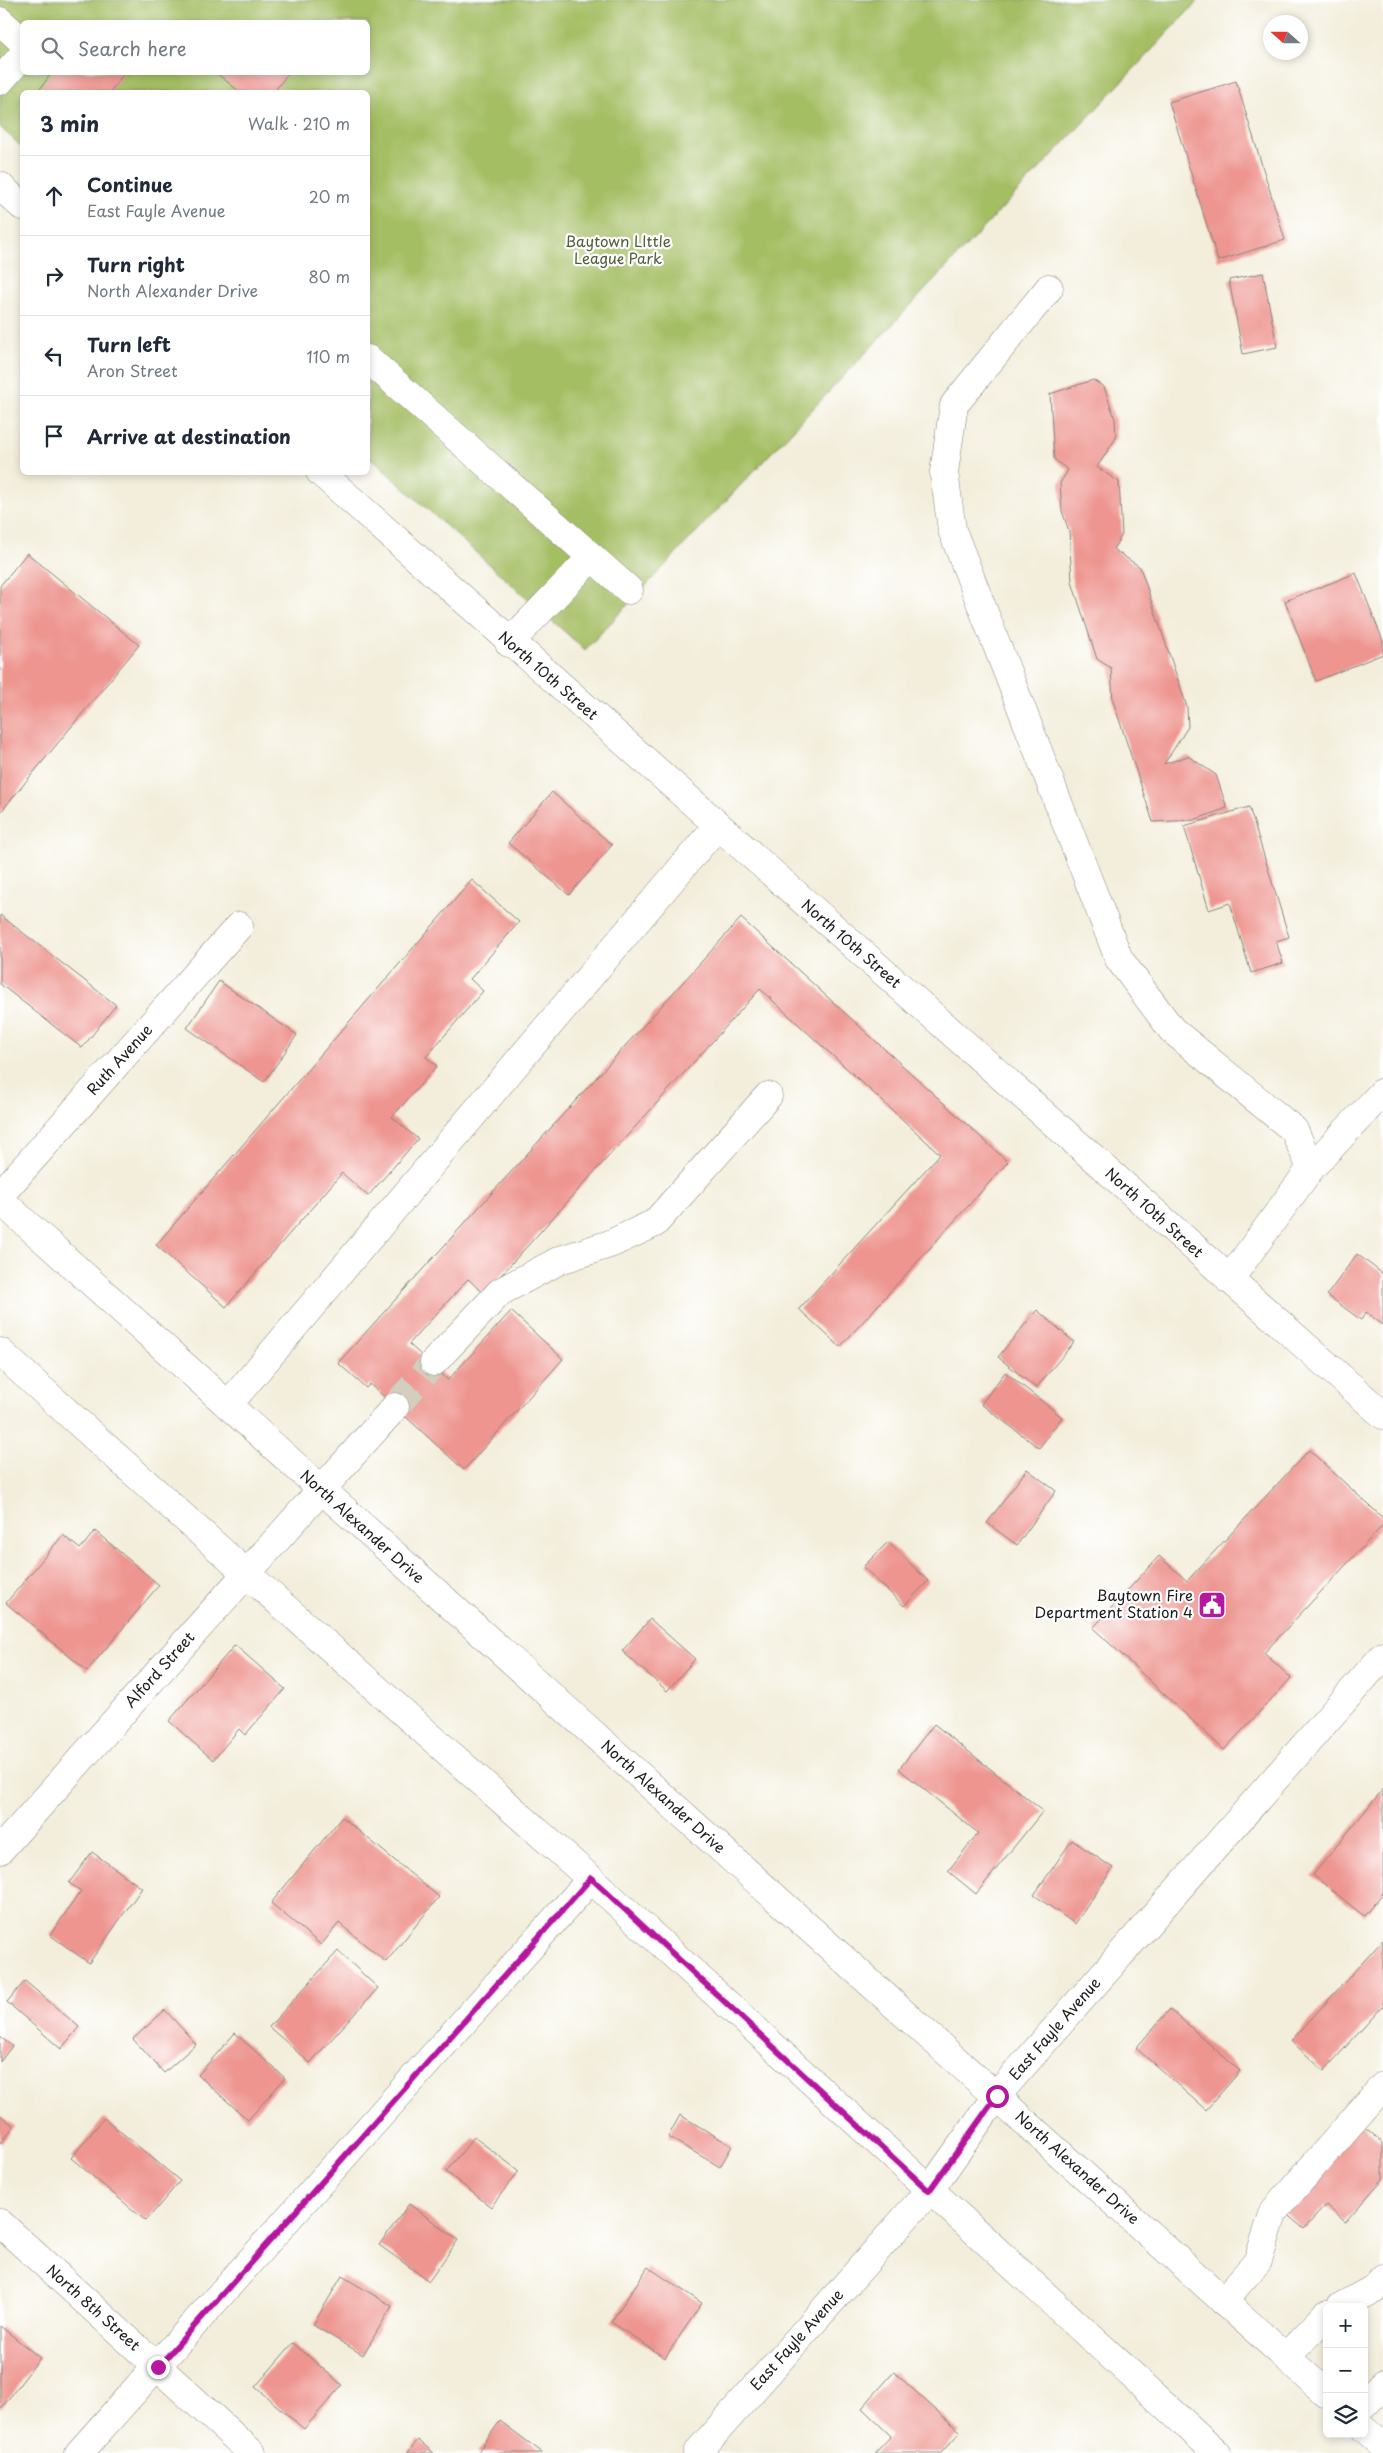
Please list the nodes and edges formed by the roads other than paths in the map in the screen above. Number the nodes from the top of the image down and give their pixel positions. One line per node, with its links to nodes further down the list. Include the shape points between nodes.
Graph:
1 (0, 21): 2 (street)
2 (20, 39)
3 (20, 58): 4 (street)
4 (0, 81)
5 (0, 186): 6 (street)
6 (20, 204)
7 (1049, 288): 17 (street, via 954,405 944,472 952,530 1119,958 1172,1030 1294,1130)
8 (370, 361): 10 (street)
9 (323, 475): 12 (street, North 10th Street)
10 (592, 557): 11 (street); 12 (street)
11 (629, 590)
12 (509, 642): 13 (street, North 10th Street)
13 (718, 826): 20 (street, North 10th Street); 23 (street)
14 (239, 926): 18 (street, Ruth Avenue)
15 (1383, 1092): 17 (street)
16 (768, 1096): 22 (street, via 655,1223 610,1244 560,1260 500,1292)
17 (1311, 1168): 20 (street)
18 (0, 1195)
19 (0, 1200): 23 (street, North Alexander Drive)
20 (1229, 1280): 25 (street, North 10th Street, via 1274,1316)
21 (0, 1352): 27 (street)
22 (434, 1362)
23 (228, 1405): 26 (street, North Alexander Drive)
24 (394, 1407): 26 (street, Alford Street)
25 (1383, 1415)
26 (321, 1490): 27 (street, Alford Street); 32 (street, North Alexander Drive)
27 (247, 1574): 29 (street, Alford Street); 30 (street)
28 (1383, 1656): 32 (street, East Fayle Avenue)
29 (0, 1850)
30 (591, 1878): 33 (street); 40 (street)
31 (1383, 2086): 36 (street, via 1274,2211 1258,2261)
32 (997, 2096): 33 (street, East Fayle Avenue); 36 (street, North Alexander Drive)
33 (929, 2191): 48 (street, East Fayle Avenue); 49 (street)
34 (0, 2223): 40 (street, North 8th Street)
35 (1383, 2279): 37 (street)
36 (1224, 2300): 39 (street, North Alexander Drive)
37 (1347, 2303)
38 (1323, 2318): 39 (street)
39 (1286, 2357): 42 (street, North Alexander Drive)
40 (158, 2367): 46 (street); 47 (street, North 8th Street)
41 (1383, 2385): 43 (street)
42 (1326, 2393)
43 (1368, 2401)
44 (1368, 2432): 45 (street)
45 (1383, 2445)
46 (79, 2453)
47 (252, 2453)
48 (697, 2453)
49 (1216, 2453)

